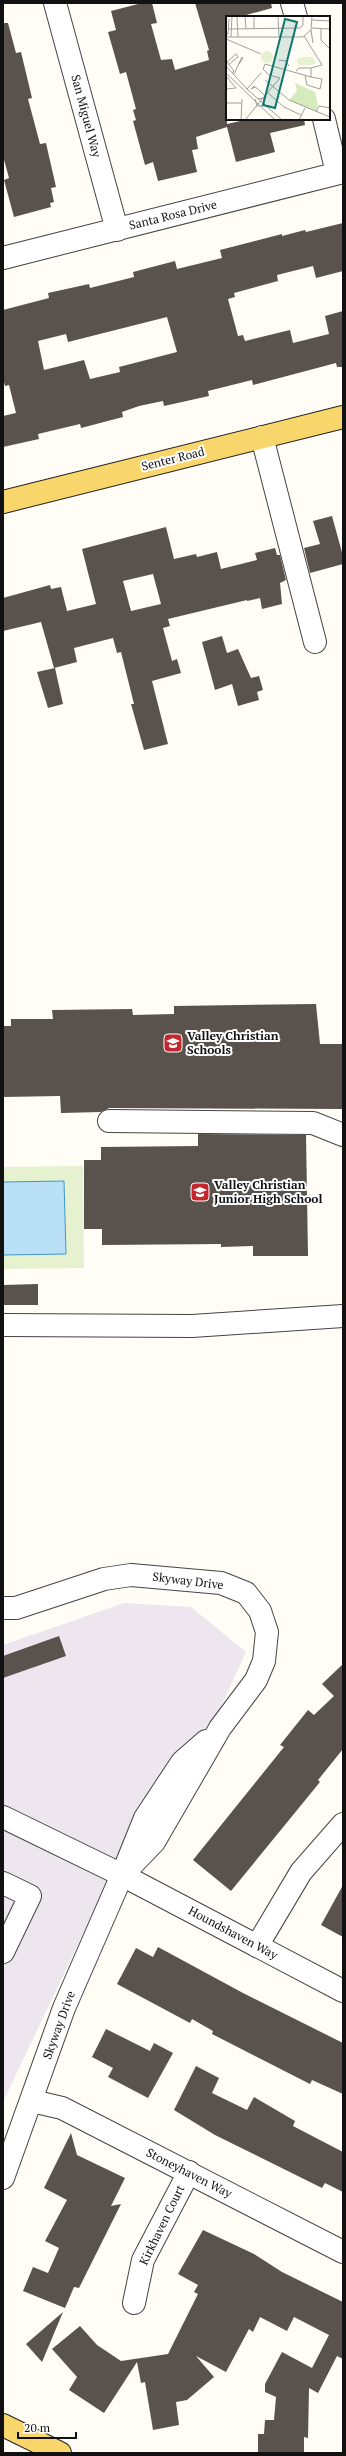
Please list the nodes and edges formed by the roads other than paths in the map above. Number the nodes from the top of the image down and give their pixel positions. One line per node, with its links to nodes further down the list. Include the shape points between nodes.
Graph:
1 (55, 3): 6 (street, San Miguel Way)
2 (292, 3): 3 (street)
3 (296, 16)
4 (324, 120): 5 (street)
5 (340, 173): 6 (street, Santa Rosa Drive)
6 (117, 230): 7 (street, Santa Rosa Drive)
7 (3, 258)
8 (343, 416): 9 (main road, Senter Road)
9 (262, 437): 10 (main road, Senter Road); 11 (street)
10 (3, 502)
11 (315, 642)
12 (109, 1121): 13 (street, via 313,1123)
13 (343, 1135)
14 (343, 1316): 15 (street, via 192,1326)
15 (3, 1325)
16 (3, 1608): 19 (street, Skyway Drive, via 16,1608 104,1579 131,1575 221,1583 246,1593 260,1611 267,1632 264,1661 256,1680 220,1728 154,1842)
17 (3, 1818): 19 (street, Houndshaven Way)
18 (343, 1824): 21 (street, via 301,1872)
19 (122, 1876): 21 (street, Houndshaven Way); 24 (street, Skyway Drive, via 64,2008)
20 (3, 1882): 22 (street, via 30,1896)
21 (257, 1946): 23 (street, Houndshaven Way)
22 (3, 1952)
23 (343, 1991)
24 (32, 2101): 25 (street, Stoneyhaven Way, via 62,2108); 26 (street, Skyway Drive)
25 (189, 2172): 27 (street, Stoneyhaven Way); 28 (street, Kirkhaven Court, via 143,2260)
26 (3, 2178)
27 (343, 2252)
28 (134, 2303)
29 (6, 2423): 30 (main road)
30 (60, 2453)

